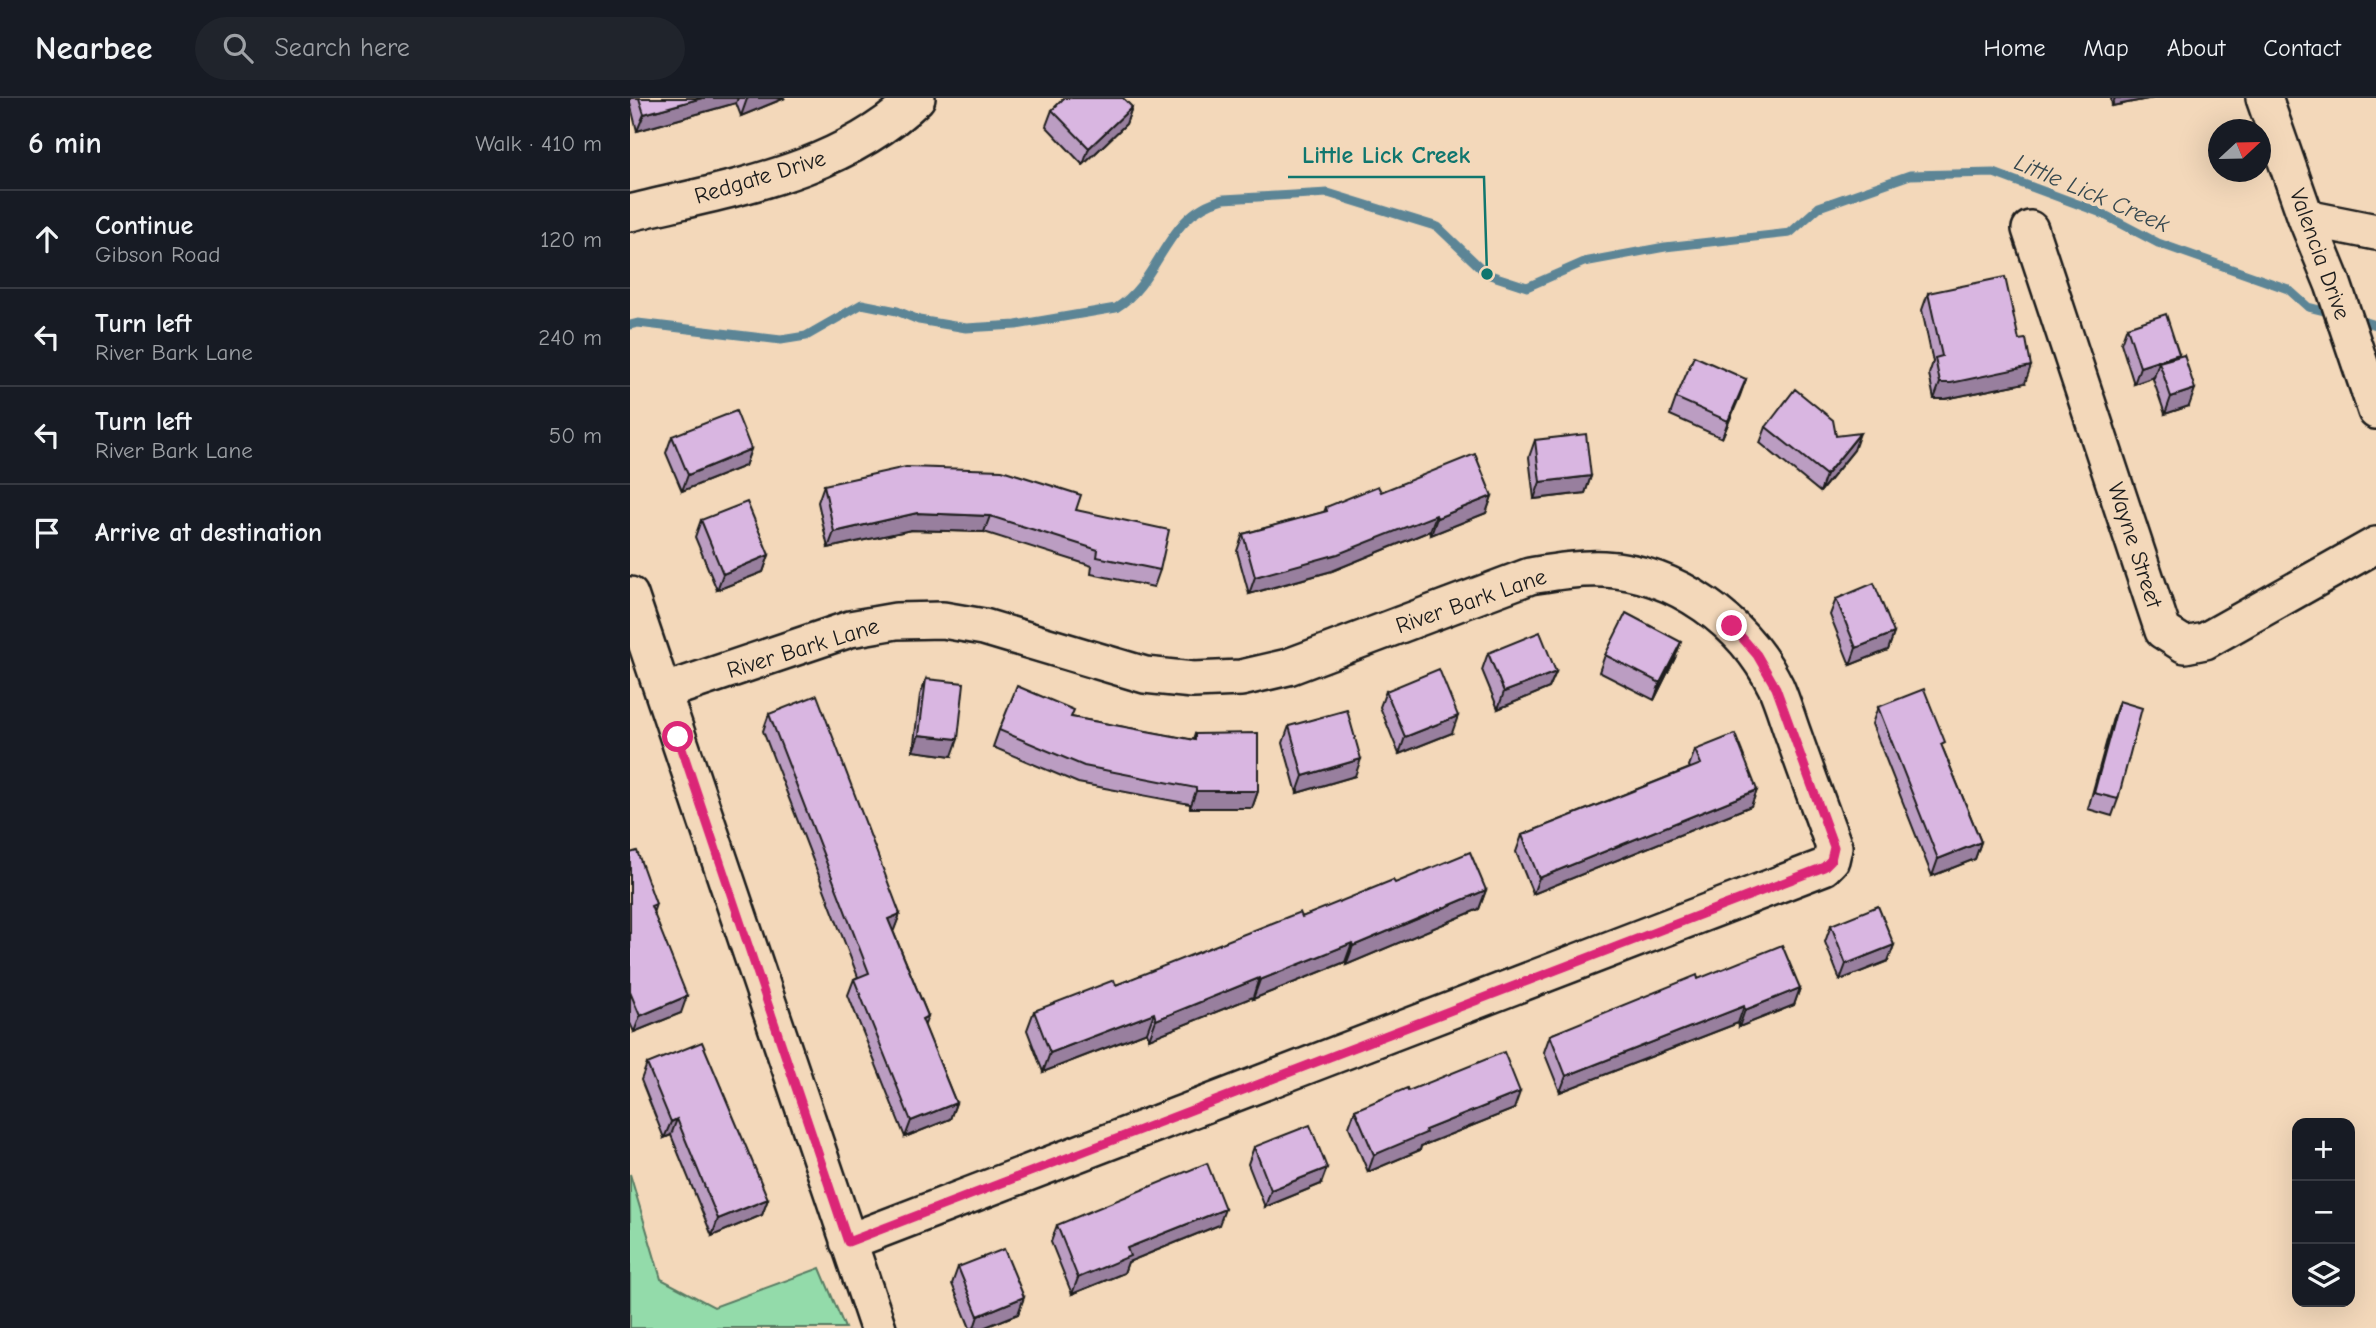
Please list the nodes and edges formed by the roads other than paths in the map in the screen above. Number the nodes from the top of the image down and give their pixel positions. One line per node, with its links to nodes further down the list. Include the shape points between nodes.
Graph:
1 (917, 98): 3 (street, Redgate Drive, via 860,141 816,163)
2 (2264, 98): 4 (street, Valencia Drive)
3 (630, 213)
4 (2306, 218): 6 (street); 7 (street, Valencia Drive)
5 (2030, 229): 8 (street, Wayne Street, via 2163,631 2185,645 2206,641)
6 (2376, 232)
7 (2376, 411)
8 (2376, 545)
9 (630, 595): 10 (street)
10 (663, 692): 11 (street); 11 (street, River Bark Lane, via 850,629 896,621 943,620 984,626 1145,675 1241,678 1288,667 1530,576 1567,569 1605,569 1669,584 1702,602 1732,626 1757,655 1776,688 1834,847 1824,867)
11 (848, 1242): 12 (street)
12 (878, 1328)

